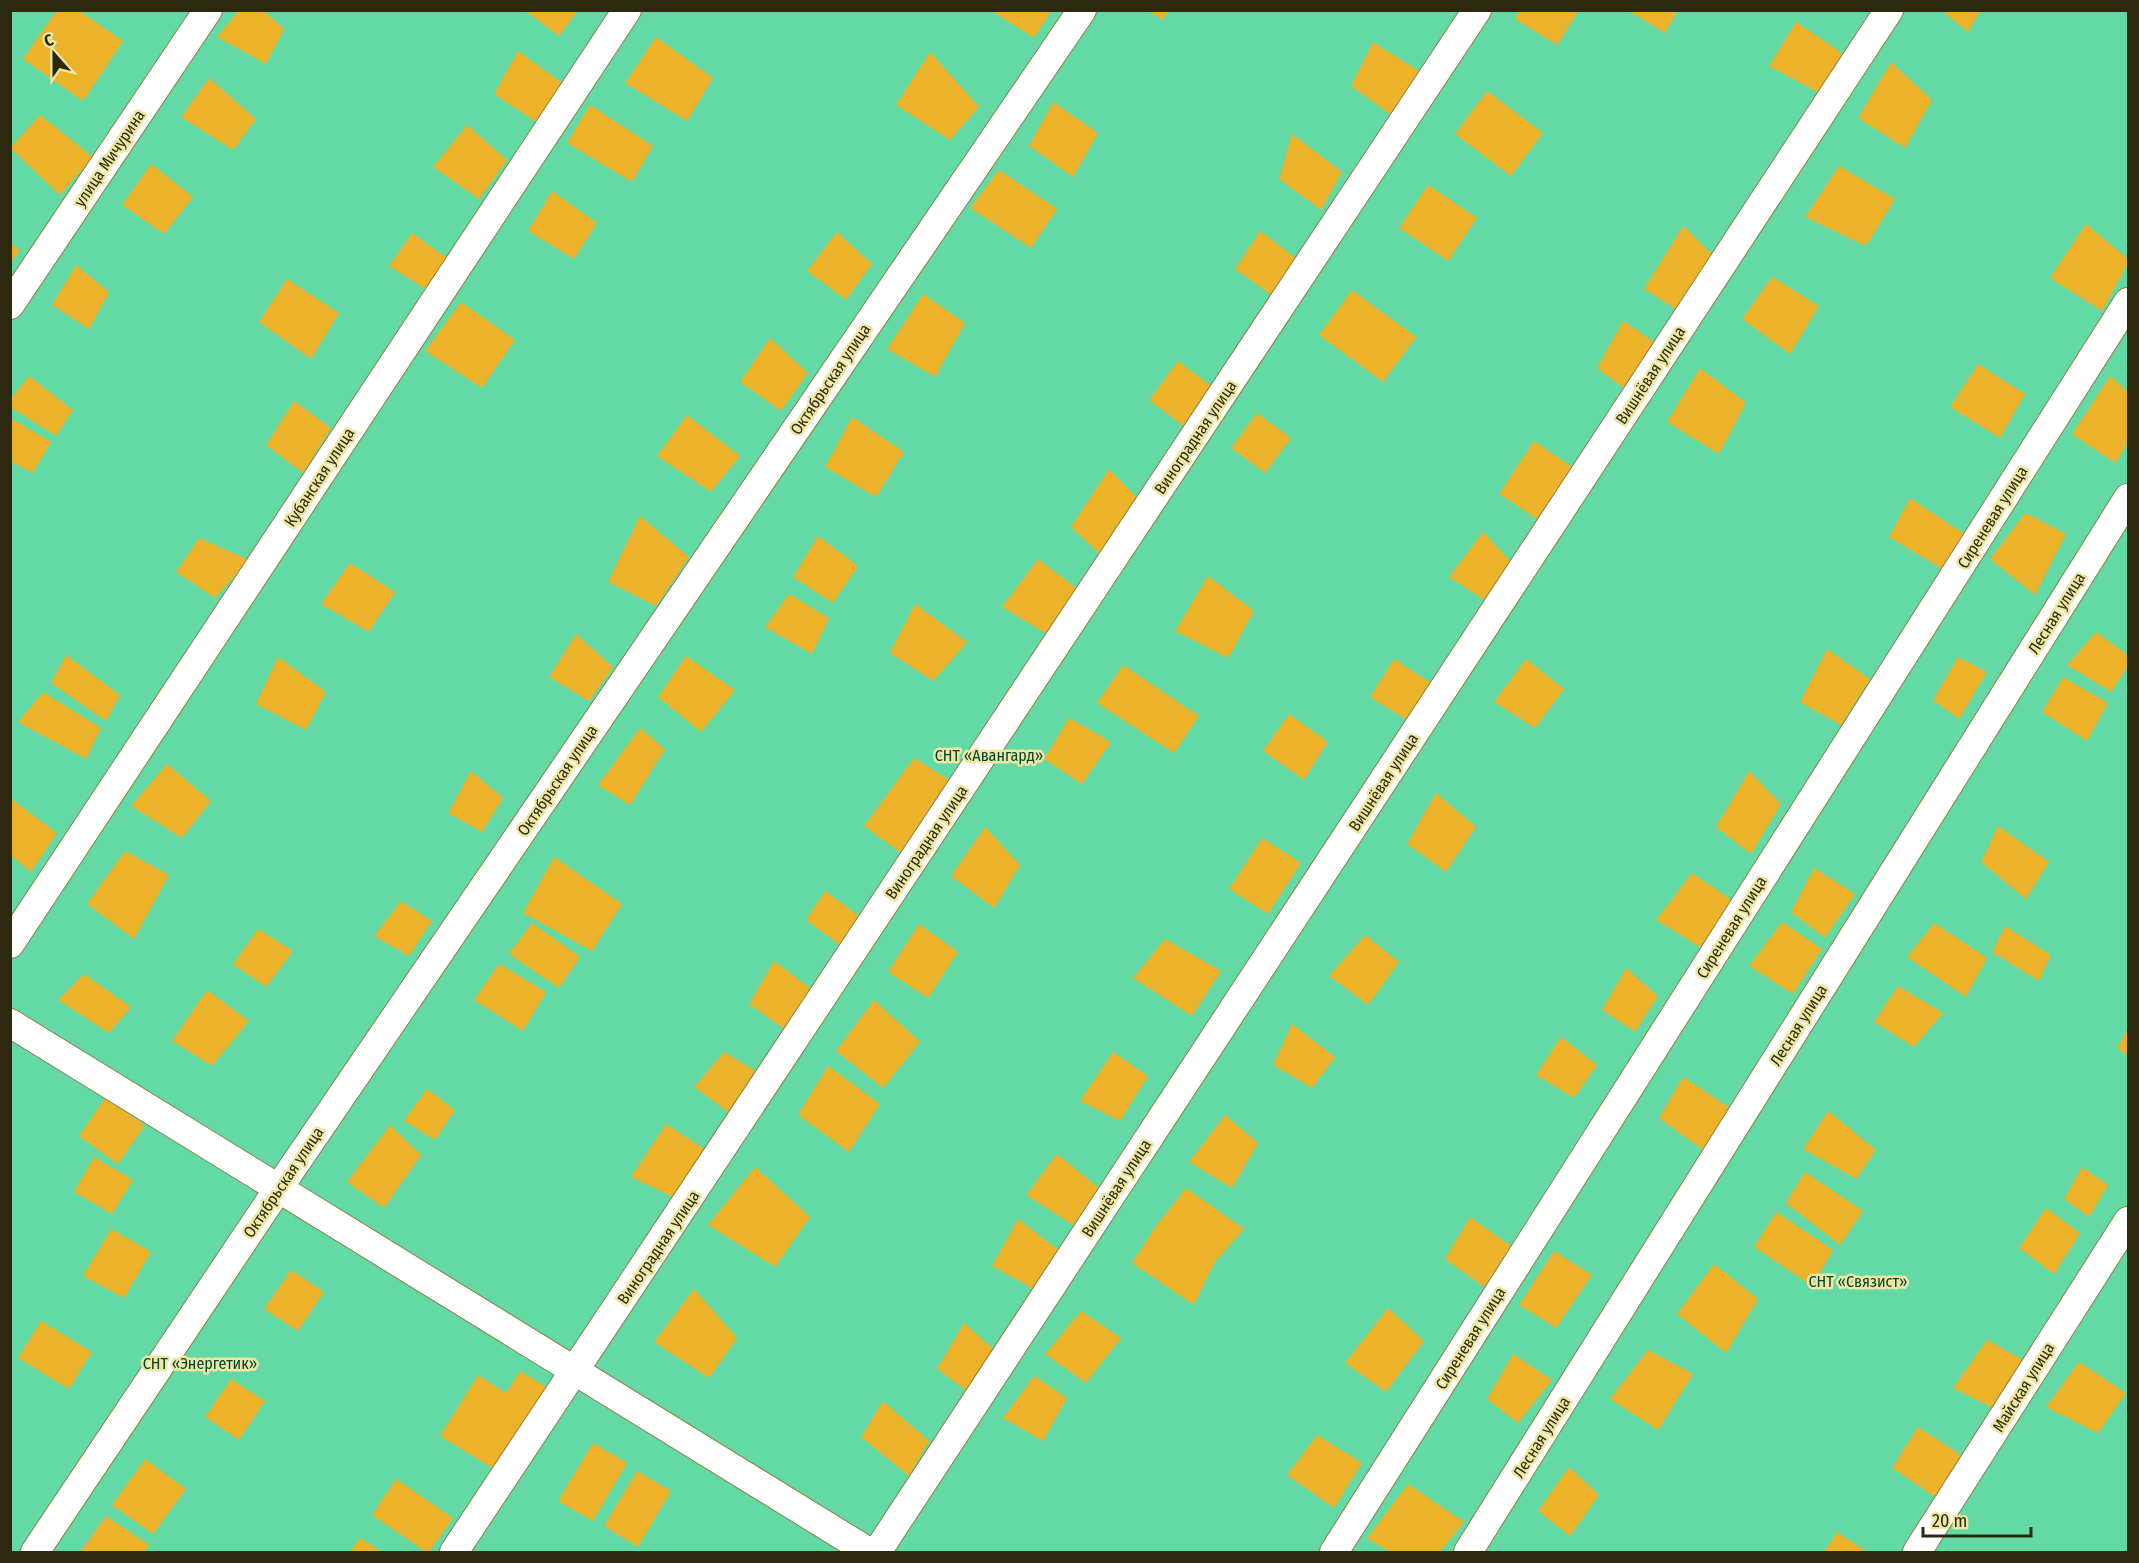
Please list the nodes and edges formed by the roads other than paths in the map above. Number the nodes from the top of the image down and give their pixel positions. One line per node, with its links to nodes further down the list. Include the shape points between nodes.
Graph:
1 (208, 10): 7 (street, улица Мичурина)
2 (627, 10): 9 (street, Кубанская улица)
3 (1082, 10): 11 (street, Октябрьская улица)
4 (1477, 10): 13 (street, Виноградная улица)
5 (1889, 10): 17 (street, Вишнёвая улица)
6 (2128, 303): 18 (street, Сиреневая улица)
7 (10, 305)
8 (2128, 498): 19 (street, Лесная улица)
9 (10, 944)
10 (10, 1023): 11 (street)
11 (278, 1189): 13 (street); 14 (street, Октябрьская улица)
12 (2128, 1221): 20 (street, Майская улица)
13 (574, 1372): 15 (street, Виноградная улица); 16 (street)
14 (34, 1552)
15 (454, 1552)
16 (869, 1552)
17 (877, 1552)
18 (1334, 1552)
19 (1468, 1552)
20 (1917, 1552)

